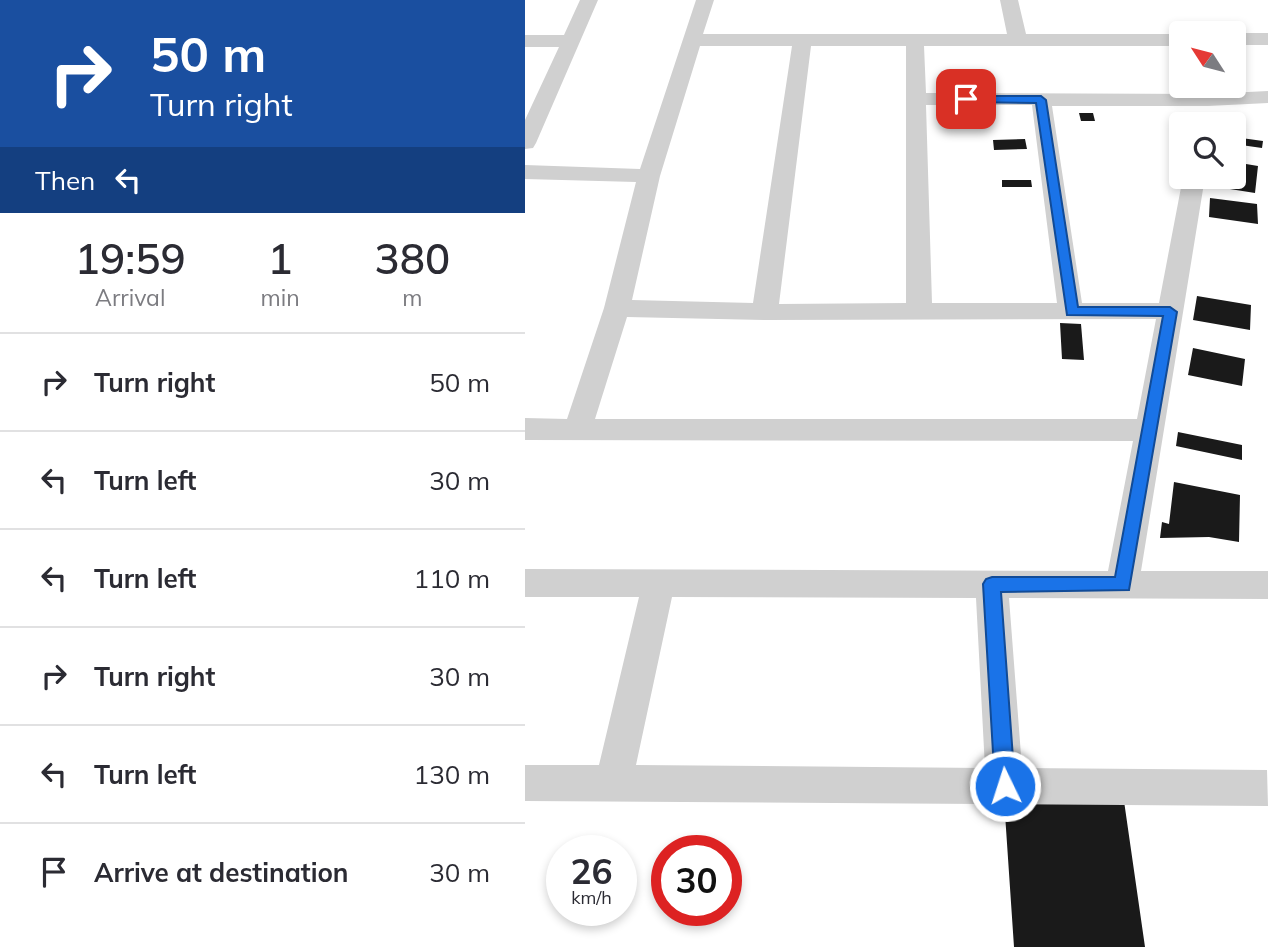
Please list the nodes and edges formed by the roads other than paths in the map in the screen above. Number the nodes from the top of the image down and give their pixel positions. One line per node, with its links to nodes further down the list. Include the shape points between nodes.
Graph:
1 (589, 0): 10 (street)
2 (705, 0): 6 (street)
3 (1009, 0): 12 (street)
4 (1246, 39): 5 (street)
5 (1268, 39)
6 (692, 40): 7 (street); 20 (street)
7 (802, 40): 11 (street); 23 (street)
8 (1169, 40): 12 (street)
9 (525, 41): 10 (street)
10 (571, 41): 18 (street)
11 (915, 41): 12 (street); 14 (street)
12 (1018, 41)
13 (1268, 97): 16 (street)
14 (916, 99): 15 (street); 24 (street)
15 (1041, 100): 16 (street); 25 (street)
16 (1208, 100): 17 (street)
17 (1206, 112)
18 (525, 143)
19 (525, 172): 20 (street)
20 (649, 176): 22 (street)
21 (1192, 189): 26 (street)
22 (617, 307): 23 (street); 27 (street)
23 (765, 312): 24 (street)
24 (919, 312): 25 (street)
25 (1072, 312): 26 (street)
26 (1170, 312): 29 (street)
27 (578, 428): 28 (street); 29 (street)
28 (525, 429)
29 (1150, 430): 33 (street)
30 (525, 583): 31 (street)
31 (659, 583): 32 (street); 36 (street)
32 (992, 584): 33 (street); 37 (street)
33 (1122, 585): 34 (street)
34 (1268, 585)
35 (525, 783): 36 (street)
36 (613, 784): 37 (street)
37 (1005, 786): 38 (street)
38 (1267, 788)

